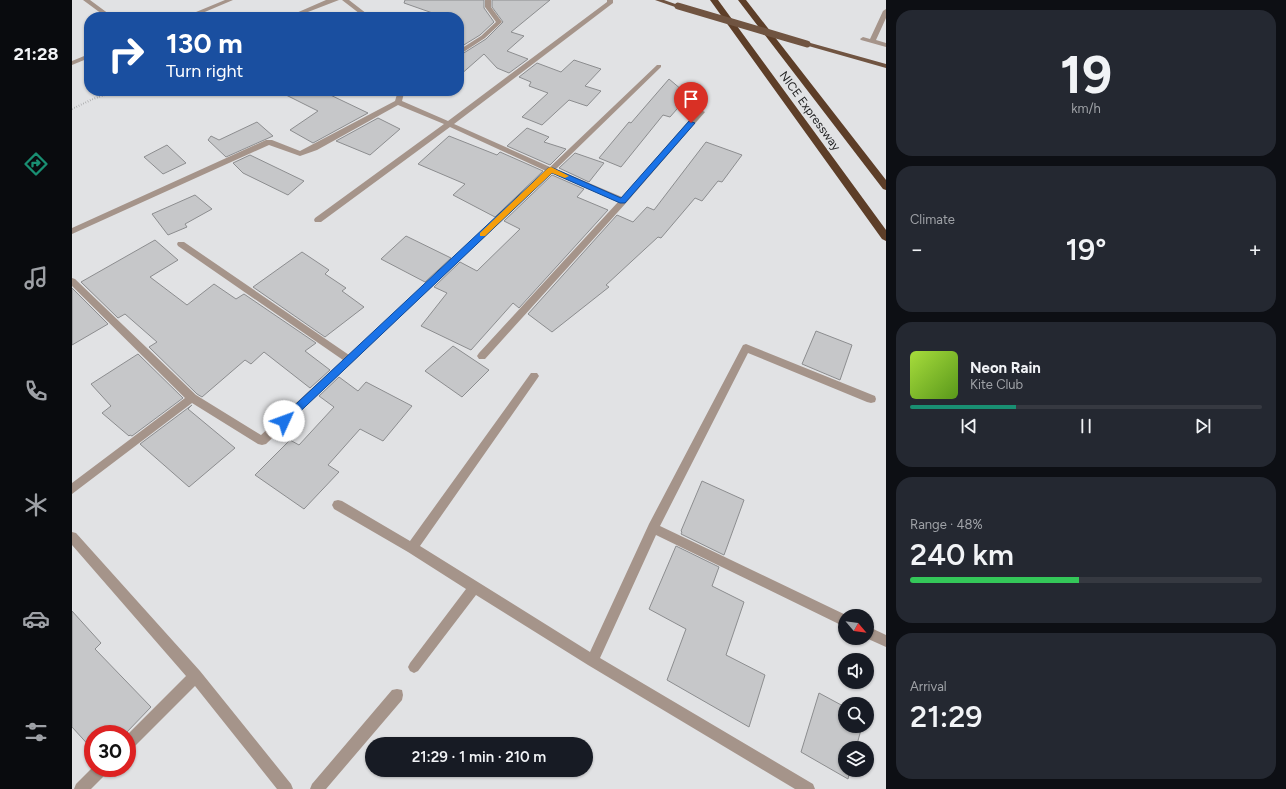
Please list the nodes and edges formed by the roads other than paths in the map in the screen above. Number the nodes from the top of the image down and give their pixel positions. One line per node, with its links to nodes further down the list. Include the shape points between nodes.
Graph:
1 (86, 0): 11 (street)
2 (230, 0): 12 (street)
3 (336, 0): 13 (street)
4 (345, 0): 14 (street)
5 (488, 0): 18 (street, via 488,8 499,22)
6 (610, 0): 26 (street, via 610,3)
7 (658, 0): 22 (main road, bridge)
8 (714, 0): 32 (highway, NICE Expressway)
9 (742, 0): 28 (highway, NICE Expressway)
10 (886, 11): 16 (street)
11 (103, 12)
12 (200, 12)
13 (304, 12)
14 (361, 12)
15 (863, 39): 16 (street)
16 (872, 41): 17 (street)
17 (886, 45)
18 (464, 50)
19 (84, 58): 20 (street)
20 (72, 62)
21 (659, 66): 27 (street)
22 (886, 66)
23 (400, 96): 24 (street)
24 (398, 102): 26 (street); 31 (street, via 300,154 269,142)
25 (701, 112): 29 (street)
26 (449, 124): 27 (street); 30 (street)
27 (551, 170): 29 (street); 36 (street)
28 (886, 187)
29 (623, 201): 35 (street)
30 (318, 220)
31 (72, 231)
32 (886, 237)
33 (181, 244): 36 (street)
34 (72, 281): 38 (street)
35 (482, 356)
36 (350, 360): 38 (street, via 262,441)
37 (534, 376): 44 (street)
38 (192, 398): 40 (street)
39 (871, 399): 42 (street, via 746,348)
40 (72, 489)
41 (338, 505): 44 (street)
42 (653, 528): 46 (street); 49 (street)
43 (72, 537): 51 (street)
44 (412, 548): 45 (street)
45 (475, 587): 49 (street); 50 (street)
46 (838, 618)
47 (874, 635): 48 (street)
48 (886, 641)
49 (592, 661): 58 (street)
50 (414, 667)
51 (195, 676): 53 (street); 56 (street)
52 (397, 695): 57 (street)
53 (136, 735)
54 (93, 777): 55 (street)
55 (81, 789)
56 (286, 789)
57 (316, 789)
58 (808, 789)

